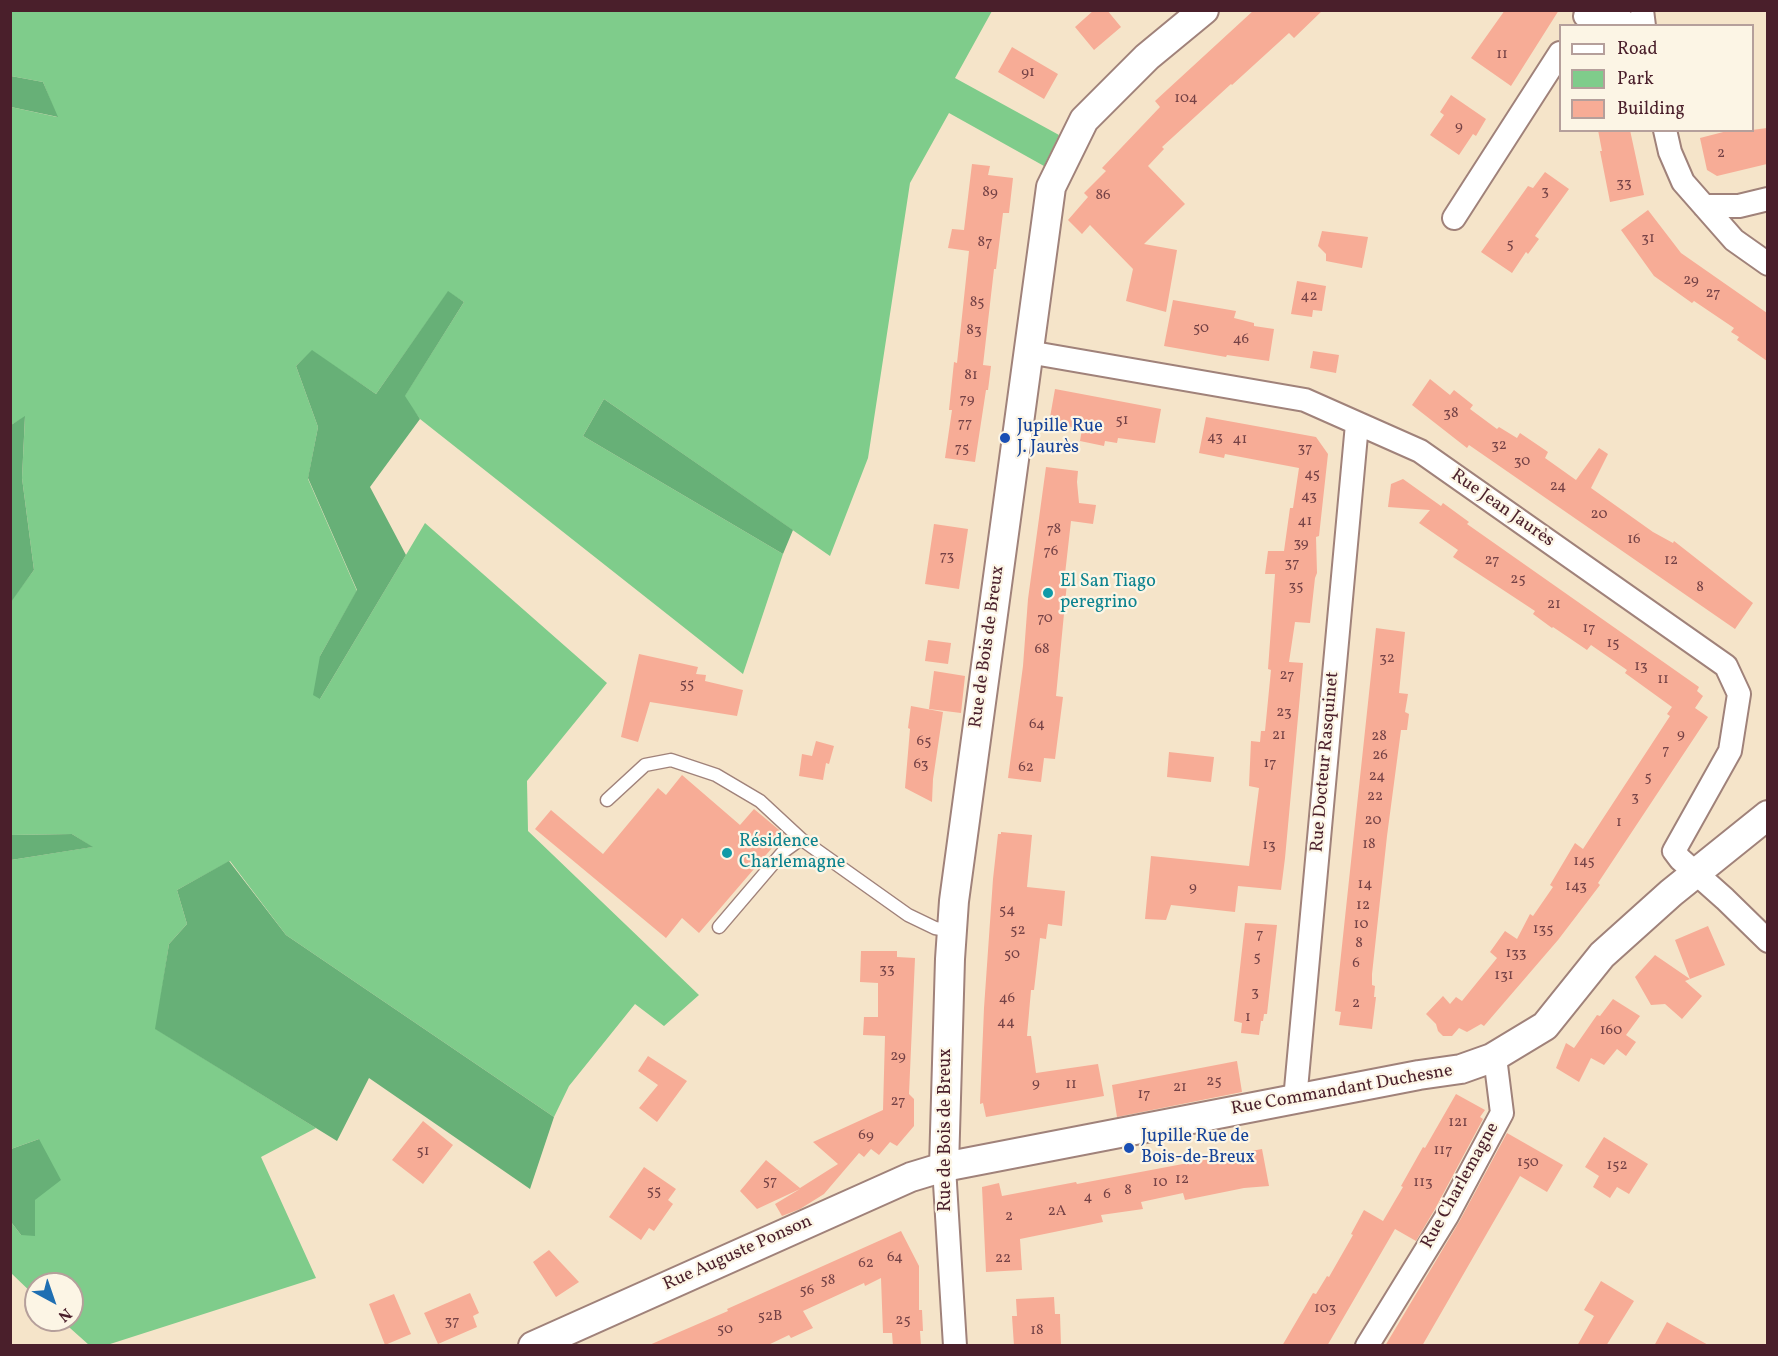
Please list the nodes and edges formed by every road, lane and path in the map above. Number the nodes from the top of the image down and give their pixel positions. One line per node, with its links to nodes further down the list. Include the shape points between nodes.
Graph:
1 (1204, 10): 10 (street, Rue de Bois de Breux, via 1147,57 1084,120 1051,187)
2 (1585, 17): 3 (street, via 1611,13)
3 (1628, 24)
4 (1559, 55): 8 (street)
5 (1665, 132): 7 (street, via 1683,182)
6 (1767, 199): 7 (street, via 1739,206)
7 (1704, 206): 9 (street, via 1734,240)
8 (1454, 218)
9 (1767, 264)
10 (1028, 352): 11 (street, Rue Jean Jaurès, via 1305,400); 17 (street, Rue de Bois de Breux)
11 (1357, 424): 15 (street, Rue Jean Jaurès, via 1420,451 1726,666 1739,694 1730,751 1674,851); 20 (street, Rue Docteur Rasquinet)
12 (607, 800): 14 (lane, via 645,765 671,760 716,775 760,801)
13 (1767, 815): 15 (street)
14 (801, 838): 16 (lane, via 783,852); 17 (lane, via 908,915)
15 (1697, 873): 18 (street); 19 (street, via 1602,955 1545,1026)
16 (718, 927)
17 (952, 931): 21 (street, Rue de Bois de Breux)
18 (1767, 940)
19 (1492, 1058): 20 (street, Rue Commandant Duchesne, via 1461,1069); 24 (street, Rue Charlemagne, via 1502,1113 1447,1216)
20 (1295, 1100): 21 (street, Rue Commandant Duchesne)
21 (944, 1167): 22 (street, Rue Auguste Ponson, via 911,1177); 23 (street, Rue de Bois de Breux)
22 (533, 1346)
23 (955, 1346)
24 (1367, 1346)

